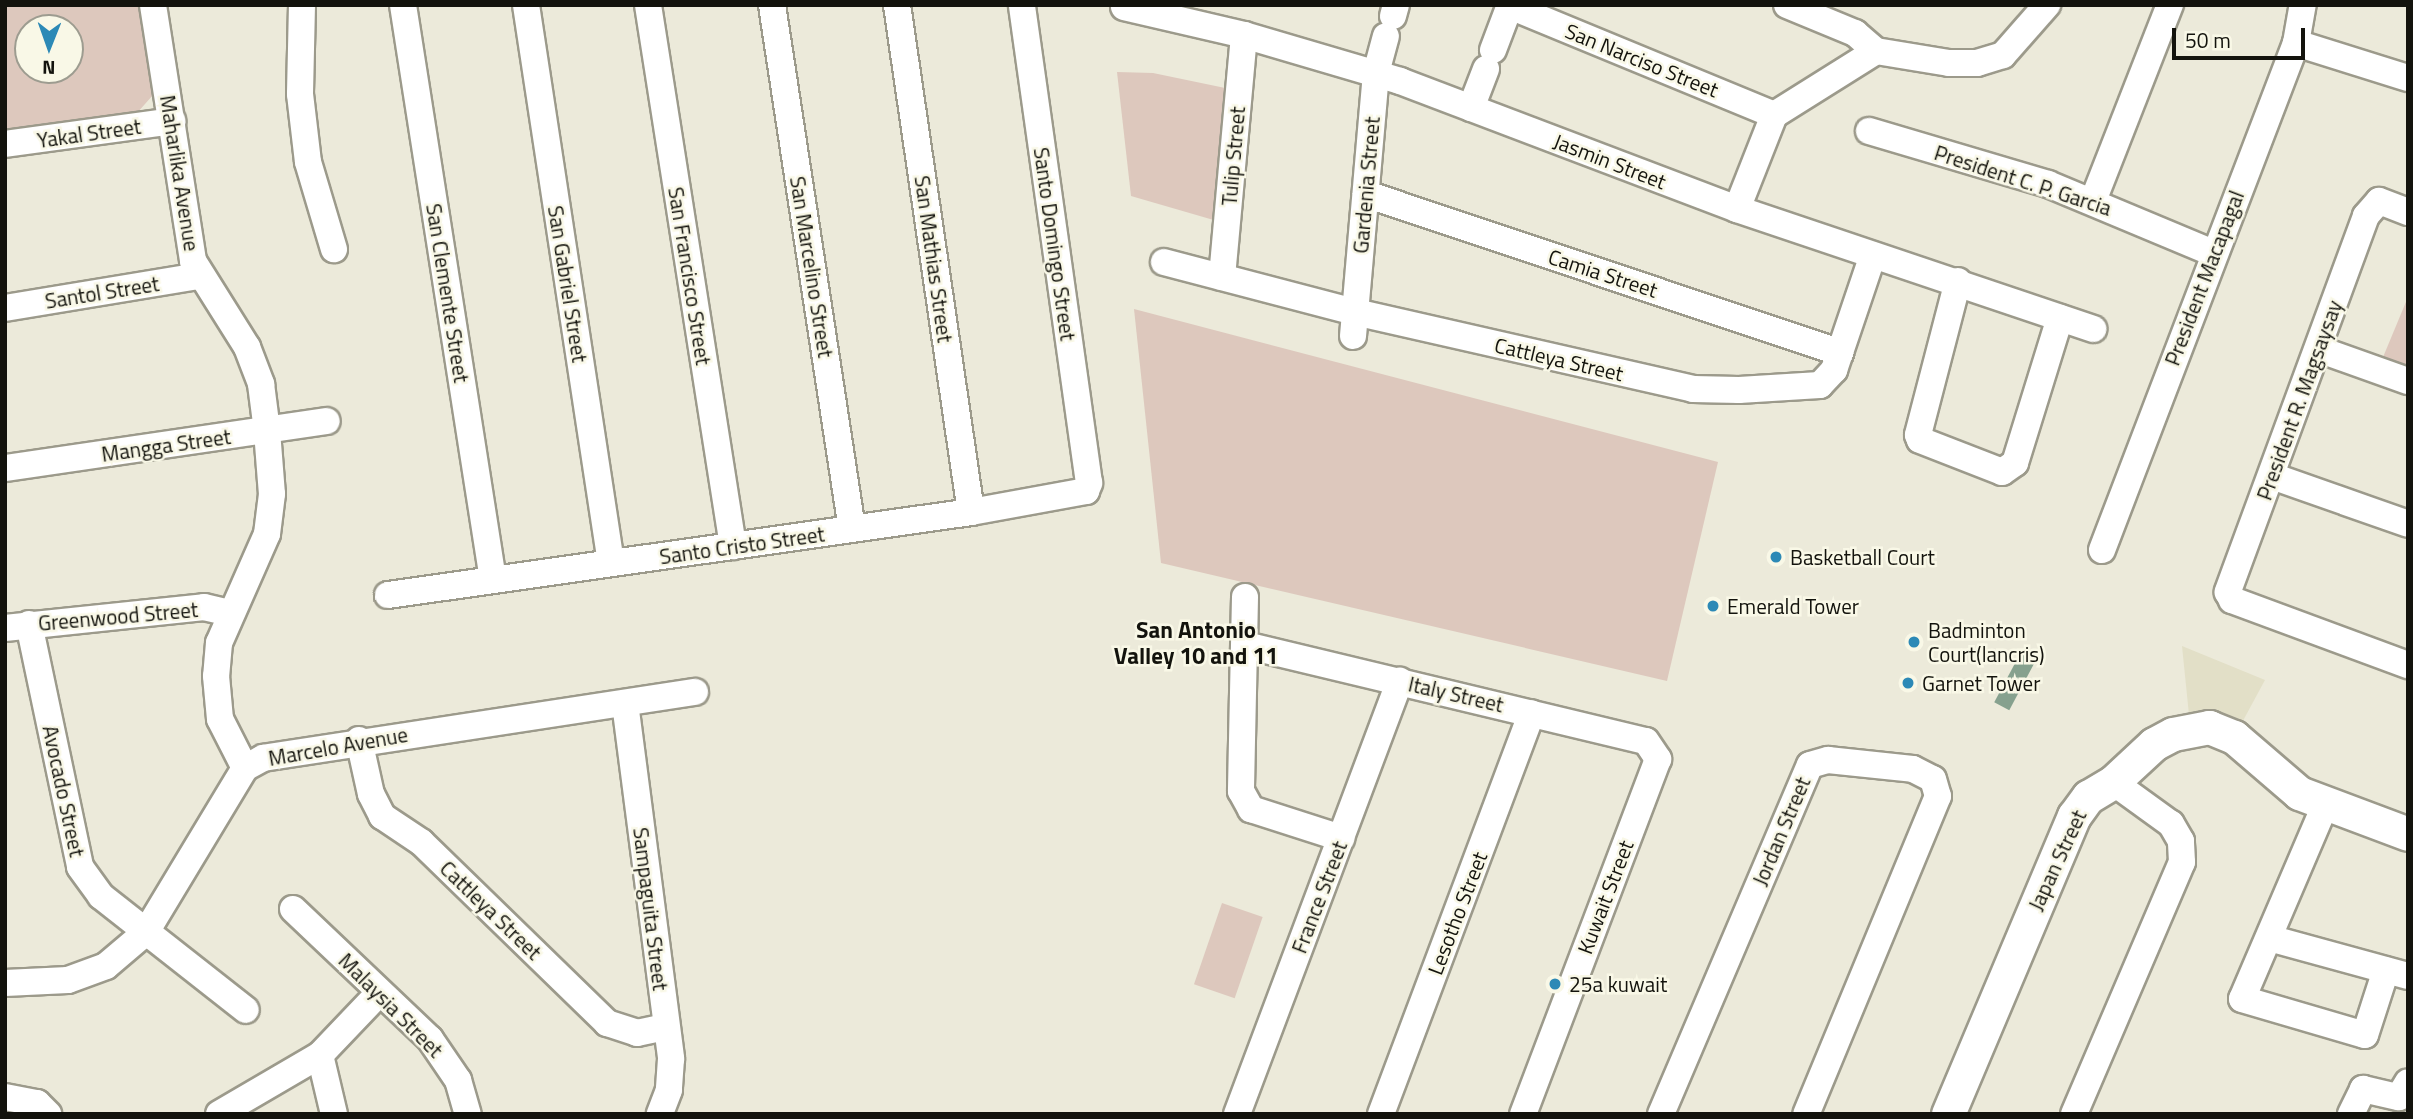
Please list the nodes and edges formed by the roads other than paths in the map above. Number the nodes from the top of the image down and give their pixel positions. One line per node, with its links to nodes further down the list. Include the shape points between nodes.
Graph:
1 (153, 5): 23 (street, Maharlika Avenue)
2 (302, 5): 30 (street, via 300,94 308,162)
3 (403, 5): 55 (street, San Clemente Street)
4 (526, 5): 54 (street, San Gabriel Street)
5 (648, 5): 52 (street, San Francisco Street)
6 (772, 5): 51 (street, San Marcelino Street)
7 (897, 5): 49 (street, San Mathias Street)
8 (1022, 5): 48 (street, Santo Domingo Street)
9 (1787, 5): 18 (street, via 1855,33)
10 (2047, 5): 18 (street, via 2003,55 1977,63 1949,64)
11 (2170, 5): 27 (street)
12 (2303, 5): 17 (street, President Macapagal)
13 (1510, 6): 21 (street); 22 (street, San Narciso Street)
14 (1124, 7): 16 (street, Jasmin Street)
15 (1392, 19): 19 (street, Gardenia Street)
16 (1244, 35): 19 (street, Jasmin Street); 35 (street, Tulip Street)
17 (2296, 43): 20 (street); 31 (street, President Macapagal)
18 (1876, 51): 22 (street)
19 (1376, 73): 21 (street, Jasmin Street); 26 (street, Gardenia Street)
20 (2408, 78)
21 (1471, 108): 28 (street, Jasmin Street)
22 (1774, 115): 28 (street)
23 (172, 121): 25 (street, Yakal Street); 34 (street, Maharlika Avenue)
24 (1869, 131): 27 (street, President C. P. Garcia)
25 (5, 144)
26 (1366, 194): 39 (street, Gardenia Street); 42 (street, Camia Street)
27 (2093, 201): 31 (street, President C. P. Garcia)
28 (1737, 209): 32 (street, Jasmin Street)
29 (2408, 212): 41 (street, President R. Magsaysay, via 2379,201 2366,216)
30 (334, 249)
31 (2213, 253): 53 (street, President Macapagal)
32 (1873, 255): 36 (street, Jasmin Street); 42 (street, Cattleya Street)
33 (1164, 262): 35 (street, Cattleya Street)
34 (199, 276): 37 (street, Santol Street); 45 (street, Maharlika Avenue, via 247,347 261,384)
35 (1222, 277): 39 (street, Cattleya Street)
36 (1958, 281): 38 (street, Jasmin Street); 38 (street, via 1918,435 1920,440 2002,471 2015,463)
37 (5, 308)
38 (2060, 318): 40 (street, Jasmin Street)
39 (1354, 324): 42 (street, Cattleya Street, via 1693,389 1820,385 1834,370)
40 (2093, 329)
41 (2318, 349): 43 (street); 47 (street, President R. Magsaysay)
42 (1840, 353)
43 (2408, 382)
44 (327, 421): 45 (street, Mangga Street)
45 (267, 431): 46 (street, Mangga Street); 58 (street, Maharlika Avenue, via 271,494 267,534)
46 (5, 468)
47 (2272, 476): 50 (street); 61 (street, President R. Magsaysay, via 2228,592 2232,600)
48 (1089, 482): 49 (street, Santo Cristo Street, via 1080,495)
49 (971, 512): 51 (street, Santo Cristo Street)
50 (2408, 524)
51 (852, 529): 52 (street, Santo Cristo Street)
52 (733, 546): 54 (street, Santo Cristo Street)
53 (2102, 550)
54 (611, 563): 55 (street, Santo Cristo Street)
55 (493, 580): 56 (street, Santo Cristo Street)
56 (388, 595)
57 (1245, 597): 60 (street)
58 (230, 613): 59 (street, Greenwood Street, via 204,607); 68 (street, Maharlika Avenue, via 219,643 220,719)
59 (17, 626): 74 (street, Avocado Street, via 79,867 101,896)
60 (1245, 645): 62 (street, Italy Street); 72 (street, via 1241,791 1251,809)
61 (2408, 664)
62 (1400, 681): 65 (street, Italy Street); 72 (street, France Street)
63 (695, 692): 64 (street, Marcelo Avenue)
64 (625, 703): 66 (street, Marcelo Avenue); 80 (street, Sampaguita Street)
65 (1532, 713): 67 (street, Italy Street, via 1646,741); 90 (street, Lesotho Street)
66 (359, 740): 68 (street, Marcelo Avenue, via 263,758); 80 (street, Cattleya Street, via 371,794 382,816 421,842 607,1023 637,1033)
67 (1658, 758): 91 (street, Kuwait Street)
68 (245, 768): 74 (street, Marcelo Avenue)
69 (2113, 782): 70 (main road, Japan Street, via 2154,744 2173,734 2209,727 2234,737 2282,782); 94 (main road, Japan Street, via 2088,797 2074,816); 95 (street, via 2171,824 2181,841 2182,862)
70 (2326, 803): 71 (main road, Japan Street); 75 (street)
71 (2408, 834)
72 (1341, 838): 89 (street, France Street)
73 (293, 909): 78 (street, Malaysia Street)
74 (146, 932): 77 (street, Marcelo Avenue, via 106,966 68,980); 79 (street, Avocado Street)
75 (2269, 938): 76 (street); 76 (street, via 2242,999 2365,1035)
76 (2397, 973)
77 (5, 984)
78 (379, 993): 81 (street); 87 (street, Malaysia Street, via 446,1059)
79 (246, 1010)
80 (666, 1027): 88 (street, Sampaguita Street, via 669,1090)
81 (320, 1055): 85 (street); 86 (street)
82 (2408, 1082): 96 (street, via 2399,1097 2362,1089)
83 (5, 1097): 84 (street, via 37,1103)
84 (48, 1114)
85 (219, 1114)
86 (334, 1114)
87 (468, 1114)
88 (660, 1114)
89 (1237, 1114)
90 (1381, 1114)
91 (1523, 1114)
92 (1661, 1114): 93 (street, Jordan Street, via 1810,765 1828,760 1913,769 1933,779 1938,796)
93 (1806, 1114)
94 (1948, 1114)
95 (2074, 1114)
96 (2351, 1114)

